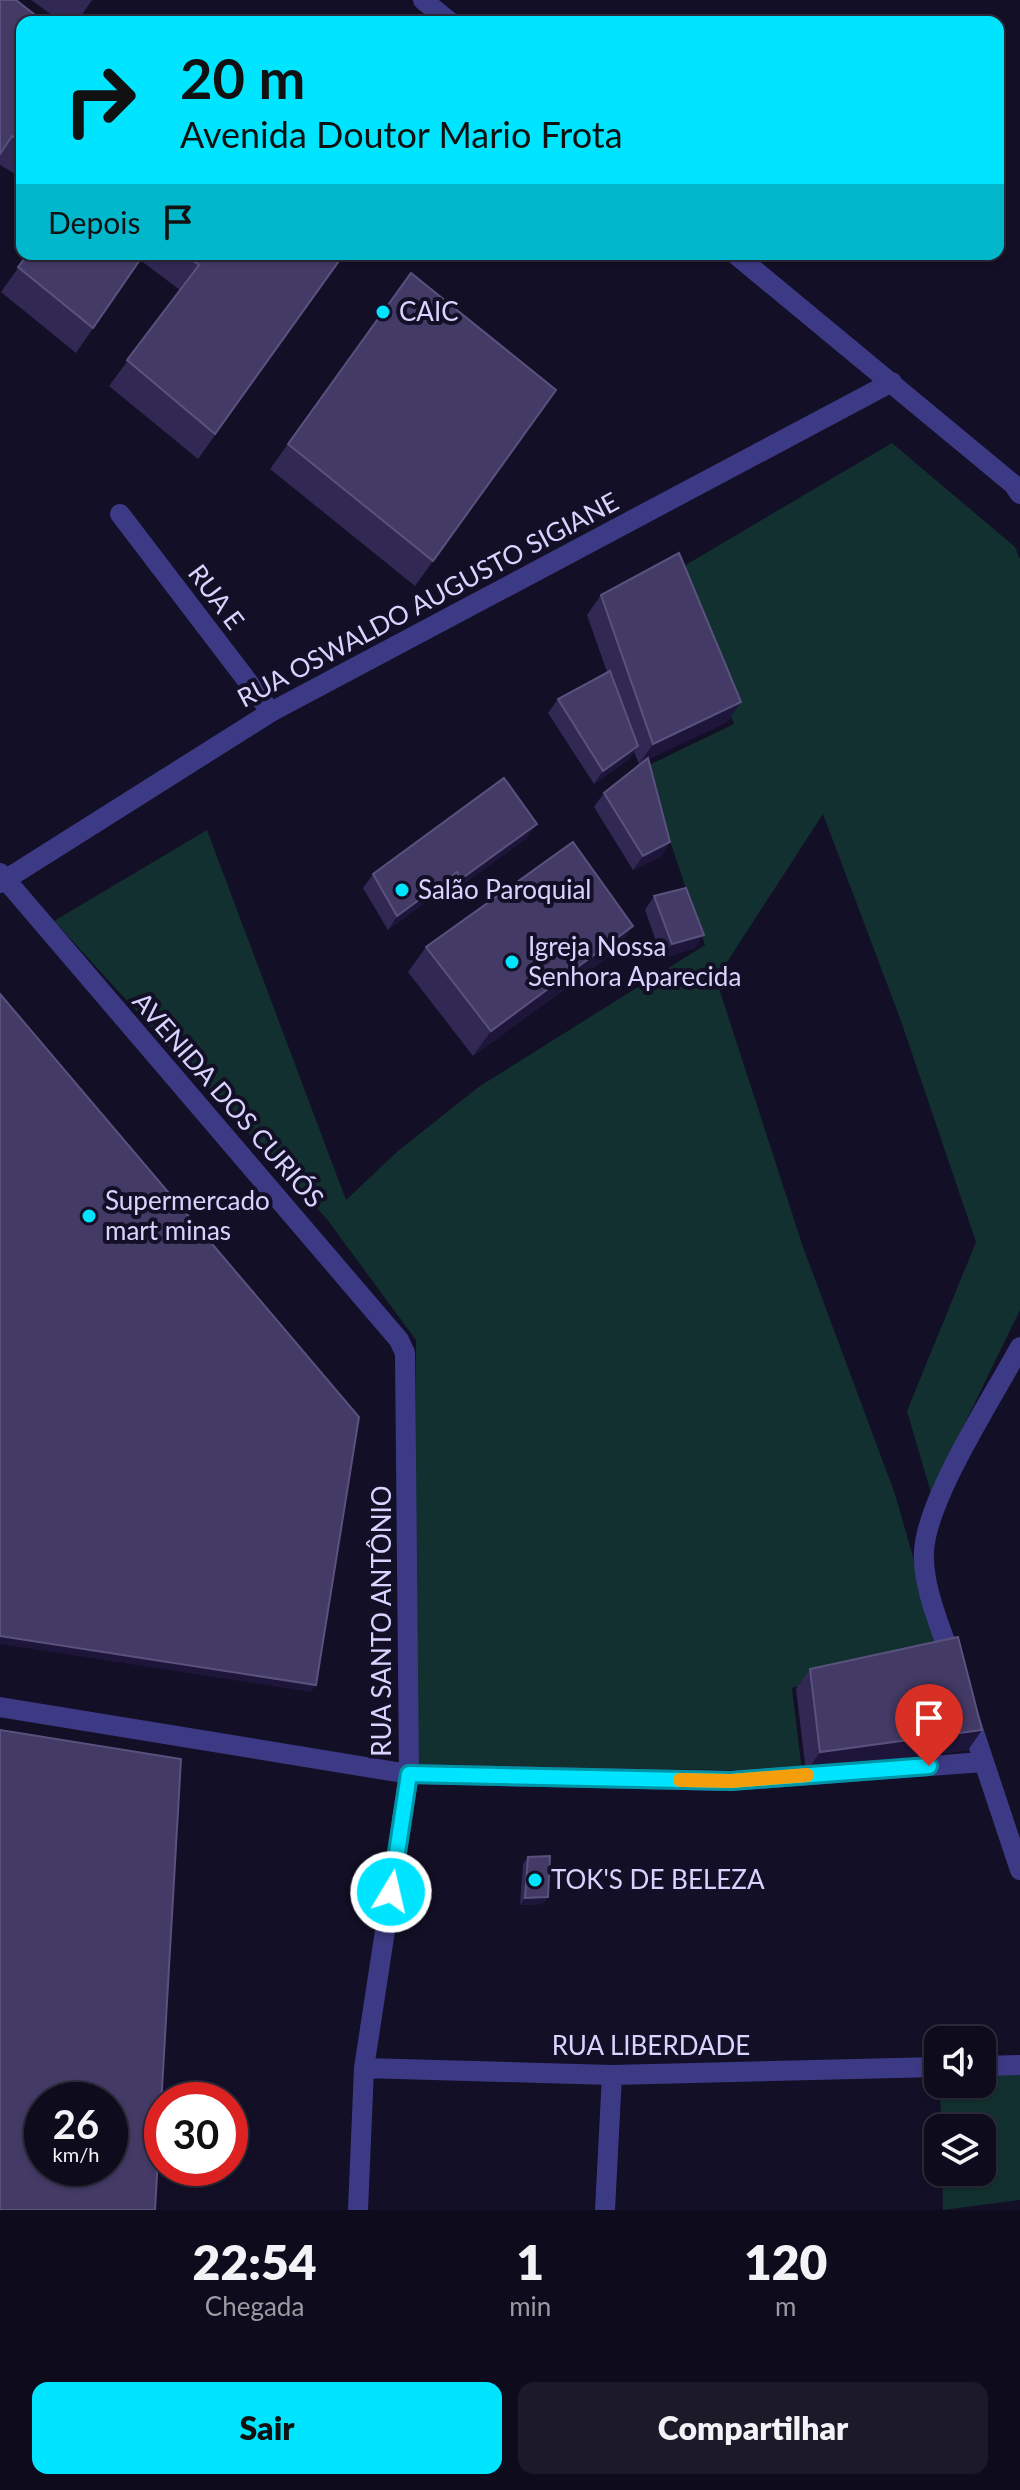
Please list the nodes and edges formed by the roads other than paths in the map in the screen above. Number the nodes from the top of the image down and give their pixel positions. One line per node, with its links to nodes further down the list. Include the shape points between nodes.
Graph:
1 (423, 0): 2 (street)
2 (443, 16)
3 (742, 260): 4 (street)
4 (892, 382): 5 (street); 7 (street, RUA OSWALDO AUGUSTO SIGIANE)
5 (1020, 494)
6 (120, 514): 7 (street, RUA E)
7 (271, 712): 8 (street, RUA OSWALDO AUGUSTO SIGIANE)
8 (2, 879): 10 (street, AVENIDA DOS CURIÓS, via 399,1340)
9 (1020, 1347): 12 (street, via 945,1486 930,1520 924,1553 929,1587)
10 (406, 1365): 13 (street, RUA SANTO ANTÔNIO)
11 (0, 1707): 13 (street)
12 (983, 1762): 13 (street, via 731,1781); 14 (street)
13 (409, 1774): 18 (street, RUA SANTO ANTÔNIO)
14 (1020, 1870)
15 (1020, 2065): 16 (street)
16 (996, 2066)
17 (924, 2067): 19 (street, RUA LIBERDADE)
18 (364, 2068): 19 (street, RUA LIBERDADE); 20 (street, RUA SANTO ANTÔNIO)
19 (612, 2075): 21 (street)
20 (358, 2210)
21 (605, 2210)

